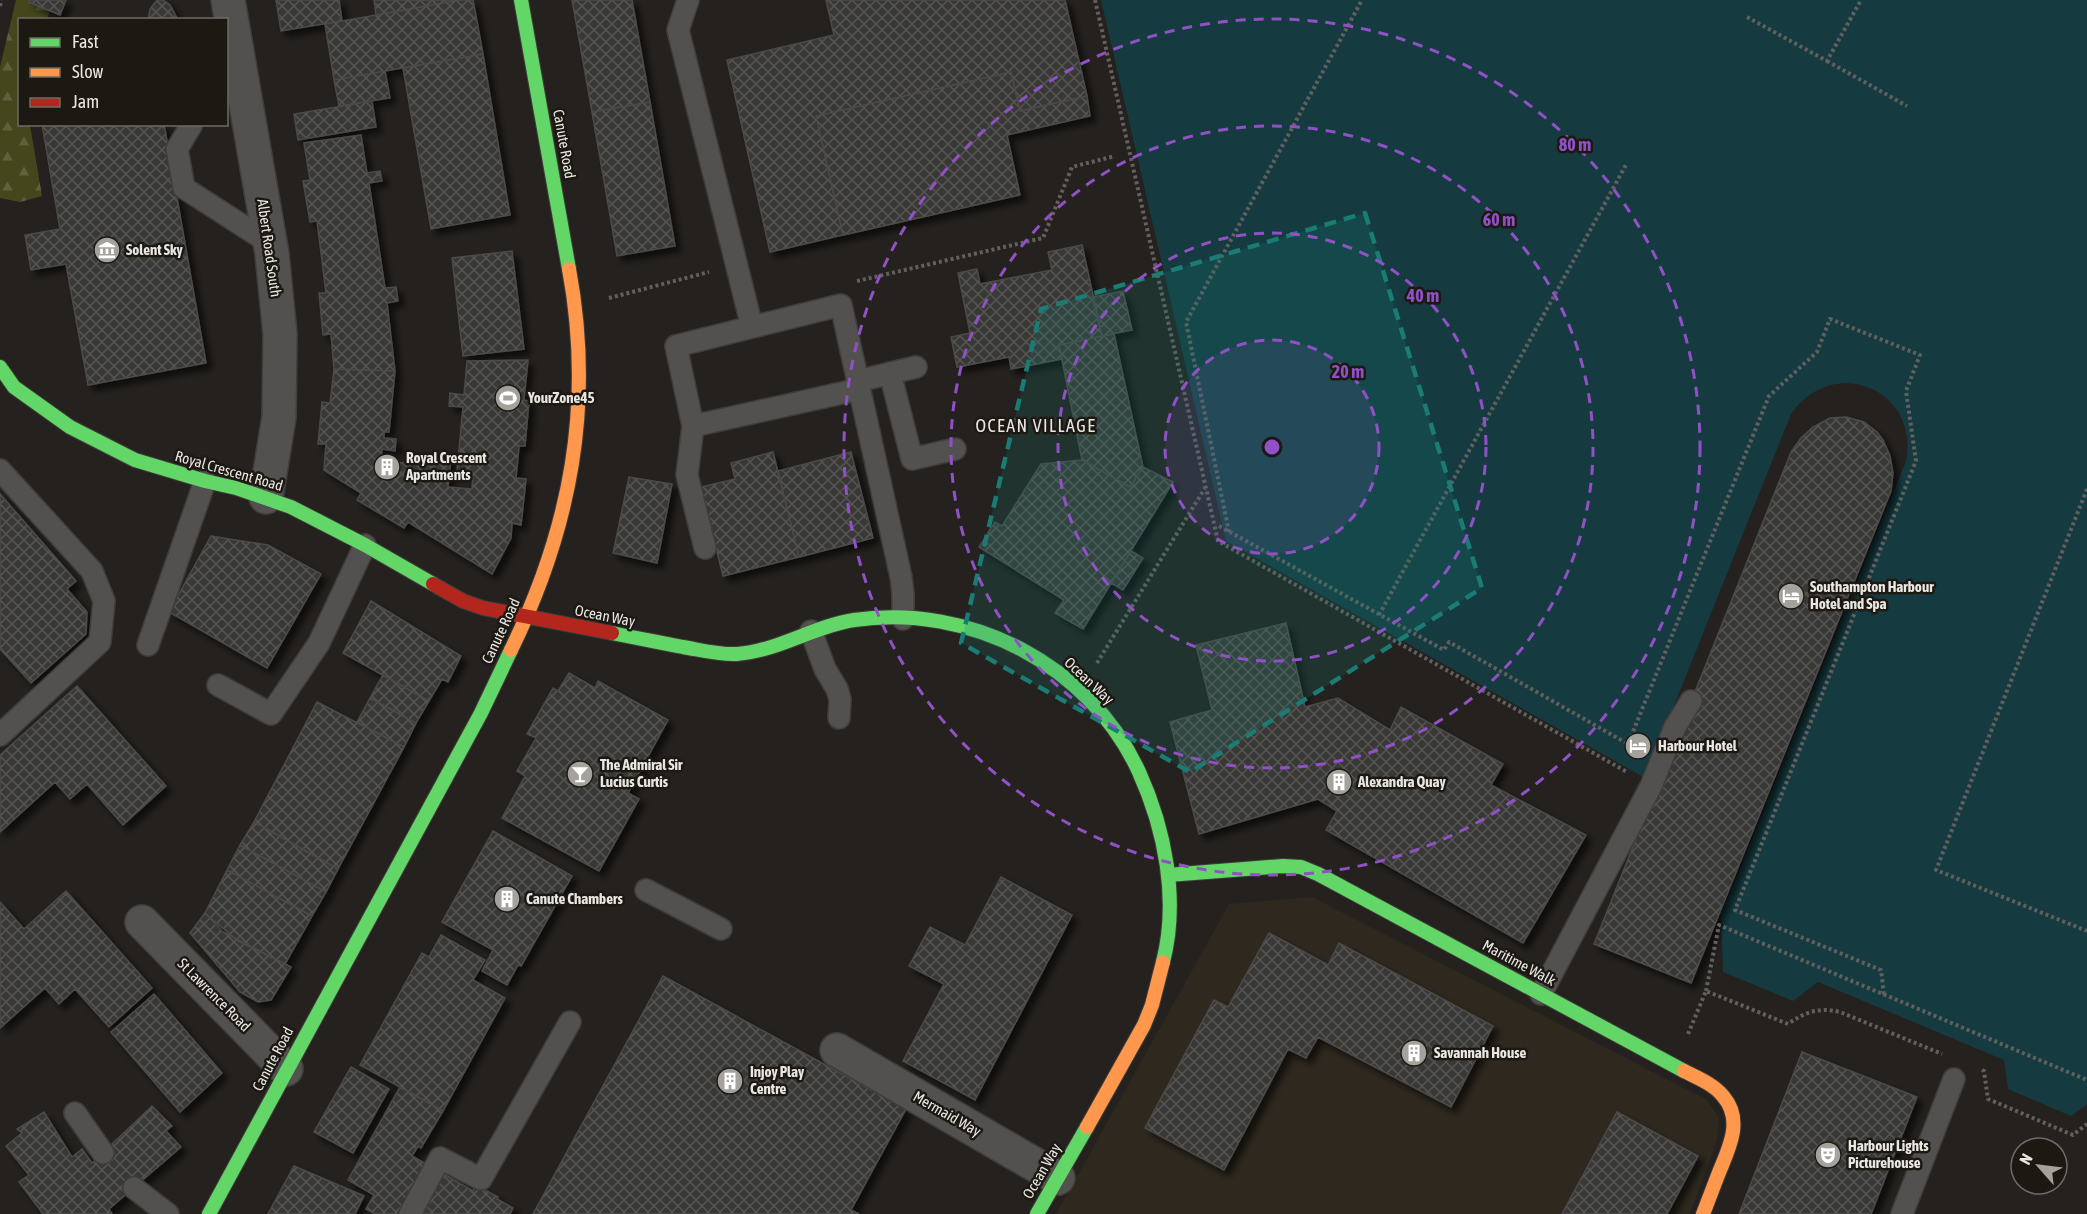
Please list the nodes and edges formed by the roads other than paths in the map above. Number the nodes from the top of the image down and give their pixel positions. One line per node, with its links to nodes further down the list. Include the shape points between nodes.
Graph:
1 (228, 0): 4 (street, Albert Road South)
2 (521, 0): 19 (street, Canute Road, via 576,306 580,374 567,495 551,556)
3 (688, 0): 7 (lane, via 678,30)
4 (232, 64): 6 (street, Albert Road South)
5 (191, 126): 6 (lane, via 177,149 183,188)
6 (271, 244): 16 (street, Albert Road South, via 280,334 279,417)
7 (752, 327): 11 (lane, via 842,305); 12 (lane, via 676,346)
8 (0, 367): 15 (street, Royal Crescent Road, via 14,387 70,426 135,460)
9 (916, 367): 10 (lane)
10 (890, 373): 11 (lane); 13 (lane, via 912,459)
11 (859, 385): 12 (lane); 20 (lane, via 901,577)
12 (693, 426): 18 (lane, via 687,475)
13 (955, 449)
14 (0, 470): 26 (lane, via 92,571 104,601 100,642)
15 (205, 482): 16 (street, Royal Crescent Road); 22 (lane)
16 (266, 497): 17 (street, Royal Crescent Road)
17 (365, 545): 19 (street, Royal Crescent Road, via 463,601); 23 (lane, via 320,643 272,714)
18 (705, 548)
19 (527, 618): 21 (street, Ocean Way, via 730,654 762,649); 34 (street, Canute Road, via 481,713)
20 (903, 619): 21 (street, Ocean Way, via 849,621); 27 (street, Ocean Way, via 941,621 985,633 1032,655 1080,690 1115,731 1144,778 1160,825)
21 (811, 631): 25 (lane, via 837,689)
22 (148, 645)
23 (218, 685)
24 (1691, 701): 31 (lane, via 1675,727 1651,786)
25 (839, 718)
26 (0, 735)
27 (1168, 875): 31 (street, Maritime Walk, via 1301,867); 38 (street, Ocean Way, via 1168,932 1151,1008)
28 (646, 890): 30 (lane)
29 (142, 922): 34 (street, St Lawrence Road)
30 (721, 929)
31 (1541, 994): 44 (street, Maritime Walk, via 1712,1085 1730,1103 1735,1125 1733,1137)
32 (570, 1022): 42 (lane, via 481,1179 440,1158)
33 (837, 1050): 38 (street, Mermaid Way)
34 (286, 1069): 41 (street, Canute Road)
35 (1954, 1079): 45 (lane)
36 (75, 1113): 37 (lane)
37 (103, 1153)
38 (1058, 1178): 43 (street, Ocean Way)
39 (134, 1188): 40 (lane)
40 (168, 1214)
41 (209, 1214)
42 (410, 1214)
43 (1037, 1214)
44 (1703, 1214)
45 (1902, 1214)

